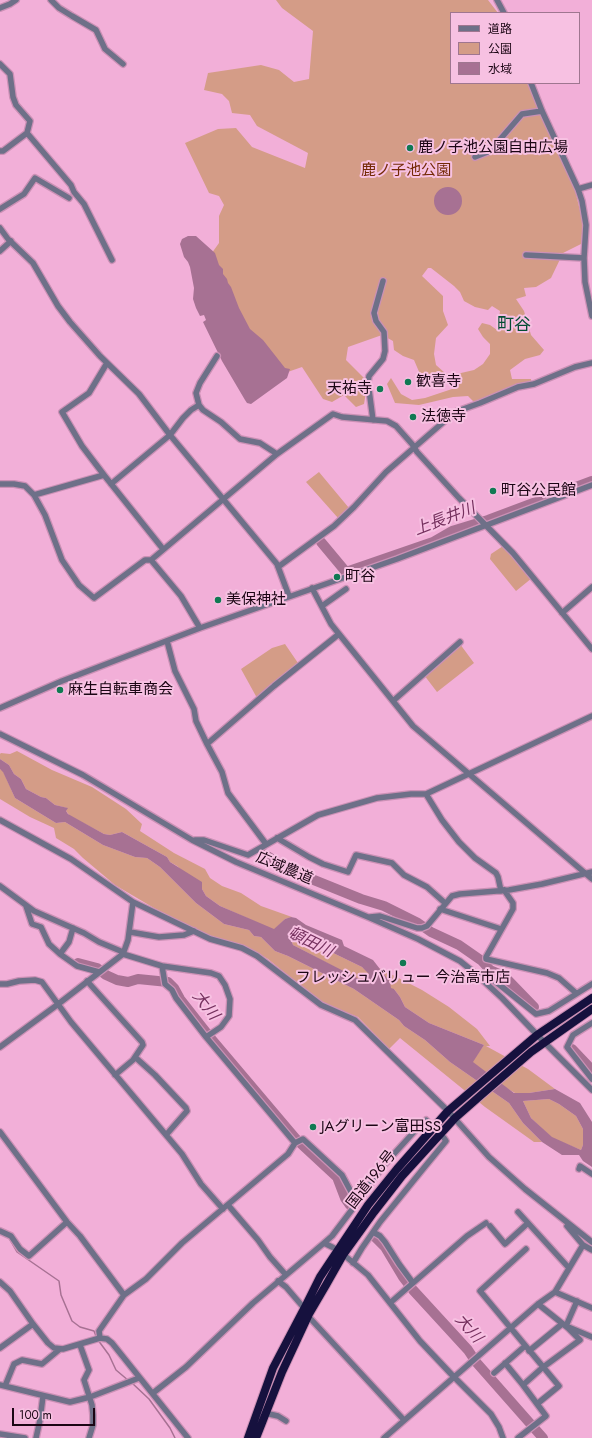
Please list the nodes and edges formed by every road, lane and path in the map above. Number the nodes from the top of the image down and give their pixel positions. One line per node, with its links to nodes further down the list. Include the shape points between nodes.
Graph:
1 (16, 0): 4 (street)
2 (51, 0): 7 (street, via 68,14 96,30 105,49)
3 (497, 0): 5 (street)
4 (0, 8)
5 (503, 12)
6 (0, 64): 10 (street, via 10,74 16,105 30,121)
7 (123, 64)
8 (531, 84): 9 (street)
9 (542, 111): 12 (street, via 522,114 490,151); 14 (street)
10 (27, 133): 11 (street); 23 (street, via 84,204)
11 (0, 151)
12 (475, 157)
13 (592, 185): 14 (street)
14 (578, 189): 18 (street)
15 (68, 198): 16 (street, via 35,178 24,194)
16 (0, 209)
17 (0, 228): 19 (street)
18 (589, 234): 22 (street)
19 (11, 241): 20 (street); 27 (street, via 33,263 70,322)
20 (0, 251)
21 (526, 255): 22 (street)
22 (584, 258): 25 (street, via 586,288)
23 (112, 260)
24 (384, 281): 30 (street, via 374,314 384,332 385,351 383,359 369,376 368,382)
25 (592, 316)
26 (217, 356): 29 (street, via 196,393)
27 (107, 363): 31 (street, via 139,394); 34 (street, via 89,393 62,412 82,446)
28 (592, 363): 32 (street, via 575,367 534,384 518,387 455,412)
29 (199, 405): 31 (street, via 182,418); 33 (street, via 240,438 260,443)
30 (373, 420): 32 (street, via 387,421 396,426); 33 (street, via 333,414)
31 (170, 435): 36 (street); 39 (street)
32 (415, 448): 40 (street); 43 (street, via 386,472 334,526)
33 (277, 454): 39 (street)
34 (104, 474): 36 (street); 38 (street)
35 (0, 484): 38 (street, via 24,486)
36 (111, 484): 41 (street)
37 (592, 485): 40 (street)
38 (34, 495): 42 (street, via 45,515 62,560 79,585 94,598 145,560)
39 (224, 500): 41 (street); 43 (street)
40 (486, 525): 45 (street); 49 (street, via 513,552)
41 (163, 549): 42 (street)
42 (151, 560): 50 (street, via 181,596)
43 (278, 567): 47 (street)
44 (592, 587): 49 (street)
45 (312, 588): 47 (street); 48 (street)
46 (346, 589): 48 (street)
47 (289, 596): 50 (street)
48 (322, 606): 51 (street)
49 (562, 612): 54 (street)
50 (200, 628): 52 (street)
51 (339, 634): 55 (street); 59 (street)
52 (167, 641): 56 (street); 59 (street, via 175,671 194,709)
53 (460, 642): 55 (street)
54 (592, 648)
55 (393, 701): 60 (street, via 413,726)
56 (0, 708)
57 (592, 716): 60 (street)
58 (0, 734): 64 (street, 広域農道, via 83,775)
59 (207, 744): 65 (street, via 222,772 228,793)
60 (469, 775): 61 (street); 66 (street)
61 (426, 794): 63 (street, via 377,798 318,815); 69 (street, via 458,842 496,873)
62 (0, 820): 70 (street, via 71,859)
63 (277, 838): 65 (street); 71 (street, via 316,860 348,872 356,855 392,863 404,875 427,887)
64 (192, 840): 65 (street, via 204,840 248,854); 74 (street, 広域農道, via 236,862)
65 (266, 844)
66 (589, 873): 67 (street); 69 (street)
67 (592, 879)
68 (0, 886): 72 (street)
69 (502, 890): 71 (street, via 460,894 452,896); 76 (street, via 513,903 513,909)
70 (133, 902): 77 (street); 78 (street)
71 (445, 903): 73 (street)
72 (26, 906): 75 (street); 80 (street, via 32,924 41,927 49,944)
73 (440, 909): 74 (street, via 427,926 422,928 380,916); 76 (street)
74 (368, 917): 83 (street, 広域農道, via 418,939 460,961)
75 (73, 928): 79 (street); 80 (street, via 69,942)
76 (501, 929): 87 (street, via 486,959 547,973 559,978)
77 (194, 931): 78 (street, via 184,935 159,937); 100 (street, via 257,956 321,1005 355,1020)
78 (130, 932): 79 (street)
79 (123, 953): 81 (street); 82 (street)
80 (60, 954): 82 (street, via 77,966)
81 (162, 966): 93 (street, via 165,984); 93 (street, via 219,976 230,999 229,1016 221,1027)
82 (99, 972): 84 (street)
83 (475, 973): 87 (street, via 486,974 536,1014 549,1011); 92 (street, 広域農道)
84 (87, 981): 89 (street); 96 (street, via 142,1042)
85 (0, 984): 89 (street, via 35,980 42,982)
86 (592, 984): 87 (street)
87 (576, 993)
88 (592, 998): 92 (highway, 国道196号)
89 (57, 1005): 95 (street); 97 (street)
90 (592, 1009): 94 (highway, 国道196号)
91 (592, 1023): 98 (street, via 573,1035 567,1047)
92 (537, 1035): 94 (street, 広域農道); 100 (highway, 国道196号)
93 (206, 1037): 106 (street)
94 (544, 1042): 99 (street, 広域農道); 101 (highway, 国道196号)
95 (0, 1046)
96 (135, 1057): 97 (street); 104 (street, via 186,1108 187,1111)
97 (115, 1075): 104 (street)
98 (592, 1079)
99 (592, 1090)
100 (448, 1111): 101 (street); 123 (highway, 国道196号, via 368,1205)
101 (455, 1118): 113 (street, via 489,1157); 123 (highway, 国道196号, via 402,1176)
102 (430, 1124): 109 (street, via 426,1120 423,1122 383,1166)
103 (0, 1132): 114 (street)
104 (166, 1135): 111 (street, via 201,1184)
105 (444, 1138): 117 (street, via 446,1142)
106 (295, 1143): 109 (street, via 303,1139 342,1175); 110 (street, via 288,1154)
107 (578, 1169): 108 (street, via 580,1166)
108 (592, 1174)
109 (356, 1203): 119 (street)
110 (228, 1205): 111 (street); 126 (street)
111 (223, 1209): 131 (street, via 182,1243 146,1279)
112 (518, 1212): 115 (street)
113 (559, 1217): 118 (street); 120 (street)
114 (67, 1222): 116 (street, via 29,1256 20,1249 11,1236); 131 (street)
115 (528, 1223): 125 (street); 129 (street, via 505,1244 488,1224 467,1236)
116 (0, 1231)
117 (373, 1232): 124 (street); 129 (street, via 385,1242)
118 (592, 1242)
119 (324, 1243): 123 (street); 126 (street)
120 (583, 1245): 122 (street); 125 (street)
121 (526, 1249): 140 (street, via 480,1291)
122 (592, 1250)
123 (341, 1252): 124 (street); 135 (highway, 国道196号, via 320,1277); 137 (highway, 国道196号)
124 (353, 1263): 133 (street, via 368,1276)
125 (569, 1268): 130 (street)
126 (286, 1275): 127 (street)
127 (278, 1281): 135 (street); 154 (street, via 186,1367)
128 (0, 1282): 138 (street, via 10,1291)
129 (413, 1283): 133 (street)
130 (555, 1292): 132 (street); 134 (street)
131 (124, 1295): 142 (street, via 99,1331)
132 (577, 1301): 136 (street); 139 (street)
133 (390, 1303): 150 (street, via 420,1341)
134 (538, 1304): 139 (street); 140 (street)
135 (304, 1308): 166 (highway, 国道196号, via 273,1368)
136 (592, 1308)
137 (308, 1316): 158 (highway, 国道196号); 159 (street)
138 (33, 1324): 144 (street); 145 (street, via 48,1343)
139 (564, 1325): 141 (street); 146 (street); 148 (street, via 580,1340)
140 (510, 1328): 146 (street); 150 (street)
141 (592, 1337)
142 (100, 1338): 143 (street); 151 (street, via 112,1343)
143 (80, 1345): 145 (street); 156 (street, via 89,1370 84,1380)
144 (0, 1348)
145 (60, 1349): 152 (street, via 42,1364 22,1360 14,1364)
146 (527, 1349): 147 (street); 148 (street)
147 (505, 1364): 149 (street); 153 (street)
148 (542, 1367): 153 (street); 157 (street, via 559,1386)
149 (494, 1373)
150 (453, 1376): 159 (street); 169 (street, via 491,1414)
151 (136, 1379): 154 (street); 156 (street)
152 (3, 1385): 155 (street)
153 (523, 1385): 157 (street)
154 (153, 1393): 165 (street)
155 (43, 1396): 156 (street, via 70,1402); 163 (street)
156 (90, 1397): 164 (street, via 93,1425)
157 (537, 1404): 170 (street, via 546,1416)
158 (265, 1413): 160 (street); 167 (highway, 国道196号)
159 (404, 1420): 168 (street)
160 (286, 1421)
161 (0, 1434): 162 (street)
162 (25, 1438)
163 (36, 1438)
164 (89, 1438)
165 (188, 1438)
166 (248, 1438)
167 (256, 1438)
168 (384, 1438)
169 (503, 1438)
170 (518, 1438)

